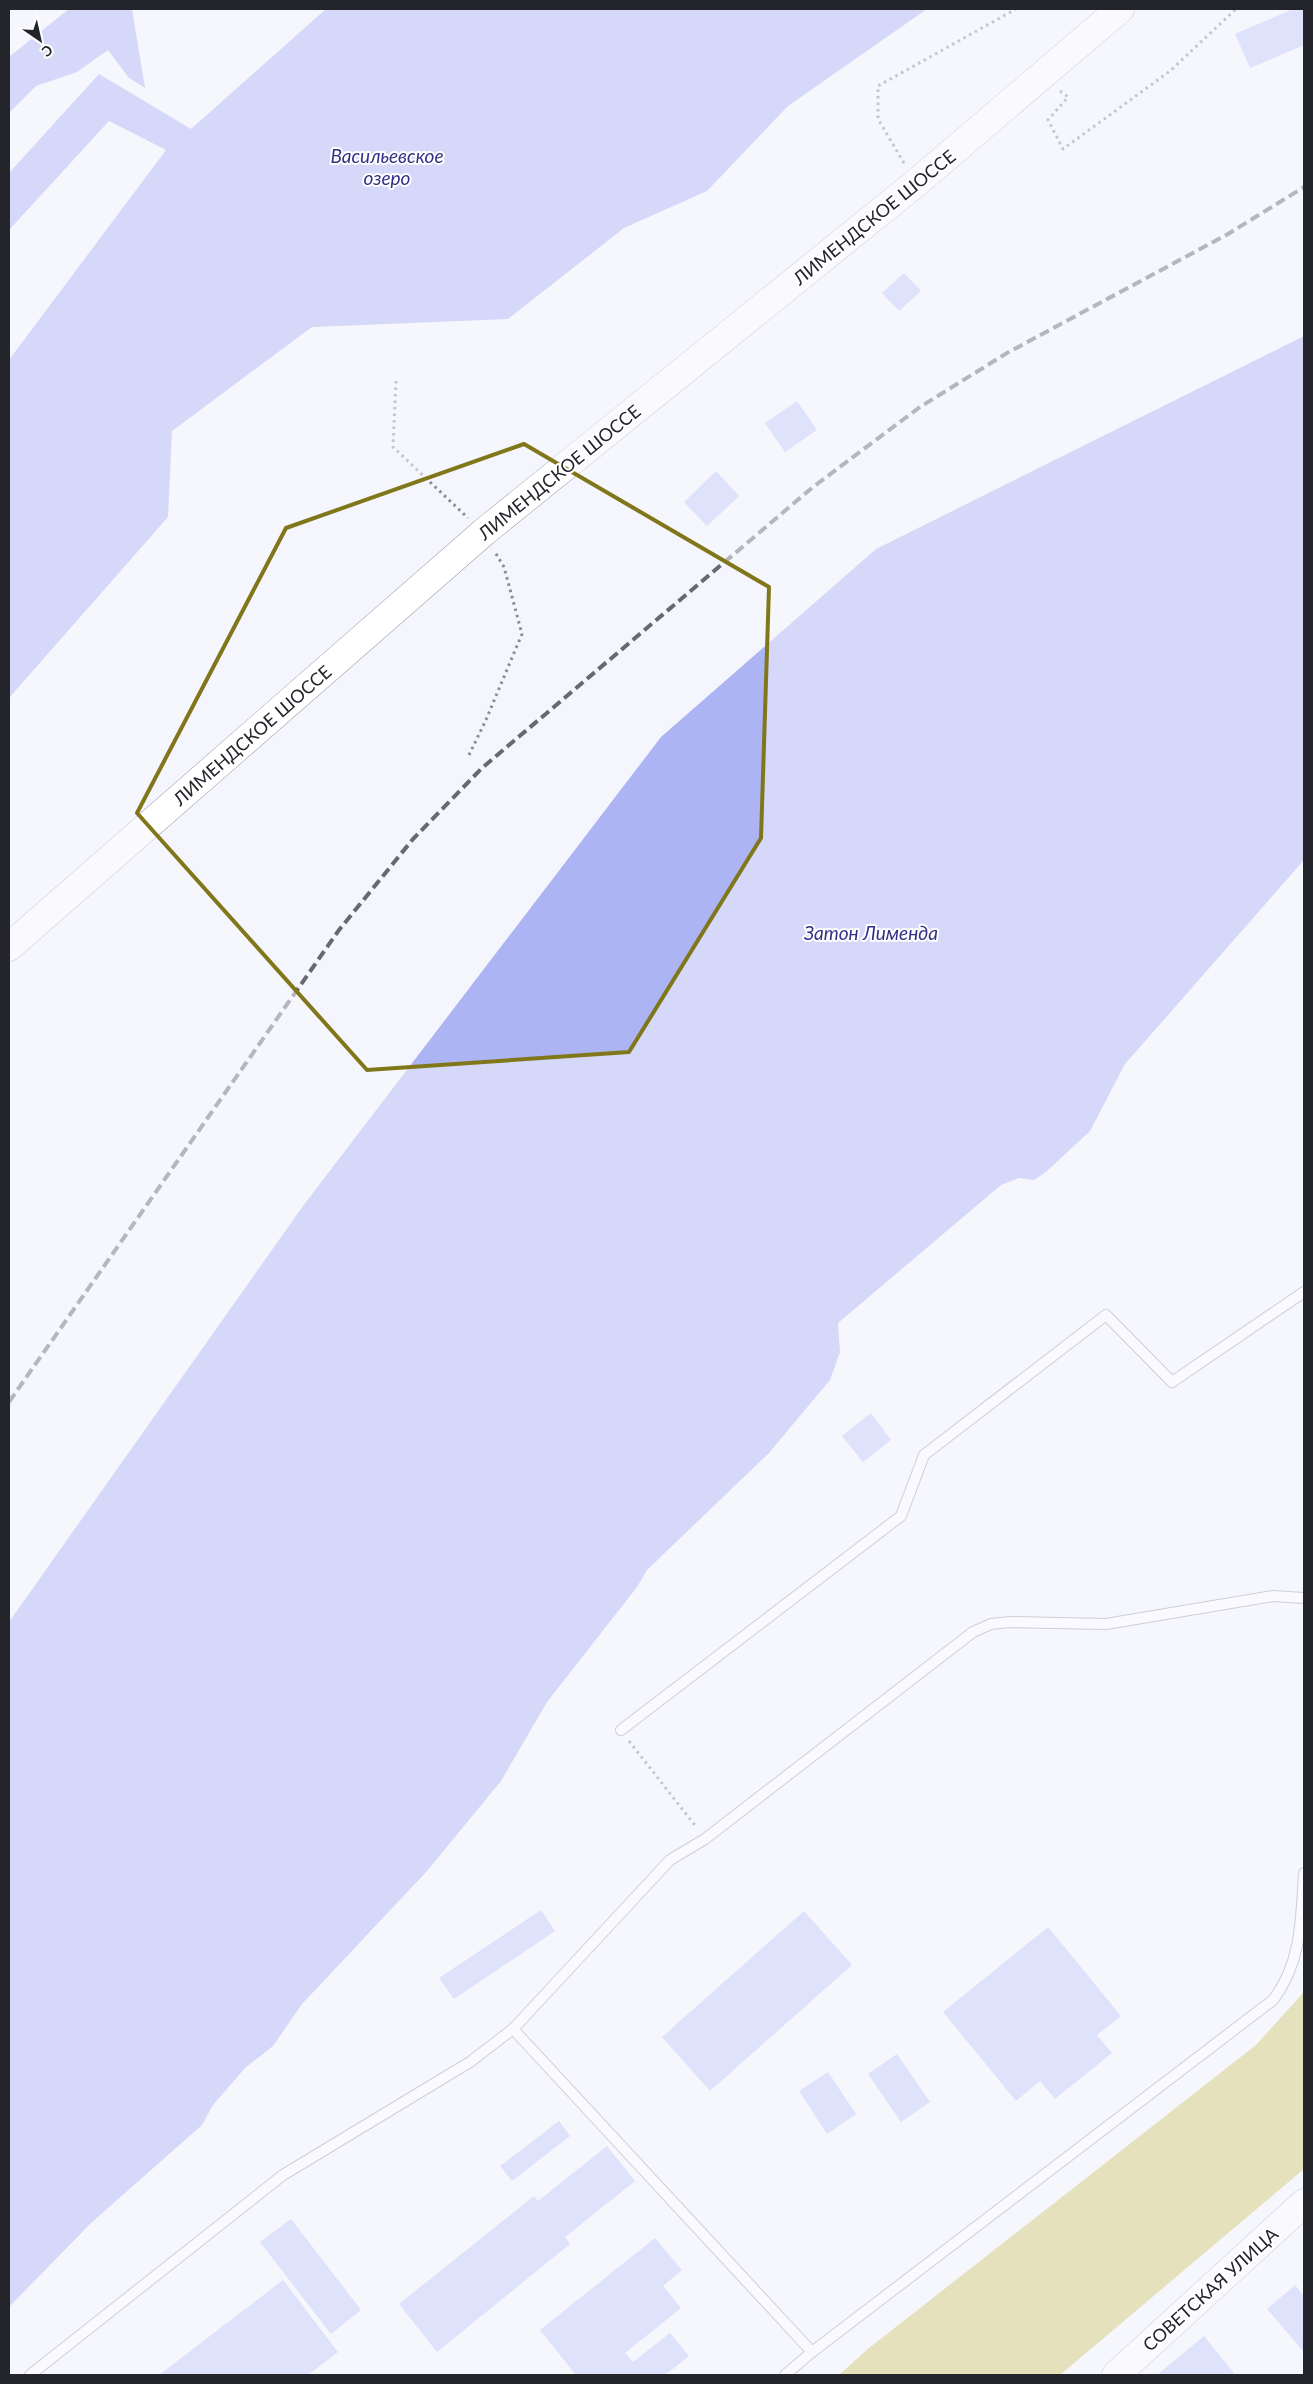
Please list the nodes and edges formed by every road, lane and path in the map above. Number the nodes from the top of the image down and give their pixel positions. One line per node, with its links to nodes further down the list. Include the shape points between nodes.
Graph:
1 (1016, 9): 5 (path, via 878,86 878,119)
2 (1120, 9): 4 (main road, ЛИМЕНДСКОЕ ШОССЕ)
3 (1236, 9): 4 (path, via 1170,71 1063,149 1048,120 1068,97)
4 (1042, 76): 5 (main road, ЛИМЕНДСКОЕ ШОССЕ)
5 (916, 183): 7 (main road, ЛИМЕНДСКОЕ ШОССЕ)
6 (396, 381): 7 (path, via 392,447)
7 (484, 532): 8 (path, via 504,567 522,634); 9 (main road, ЛИМЕНДСКОЕ ШОССЕ)
8 (469, 756)
9 (9, 947)
10 (1304, 1292): 12 (lane, via 1172,1382 1106,1315 924,1455 901,1516)
11 (1304, 1598): 13 (lane, via 1273,1596 1106,1624 991,1624 954,1645)
12 (620, 1730): 13 (path)
13 (705, 1839): 15 (lane, via 670,1860)
14 (1304, 1873): 17 (lane, via 1295,1960 1290,1975 1273,2000)
15 (513, 2029): 17 (lane); 18 (lane, via 470,2062 283,2175)
16 (1304, 2203): 20 (main road, СОВЕТСКАЯ УЛИЦА)
17 (812, 2352): 19 (lane)
18 (30, 2375)
19 (785, 2375)
20 (1116, 2375)

